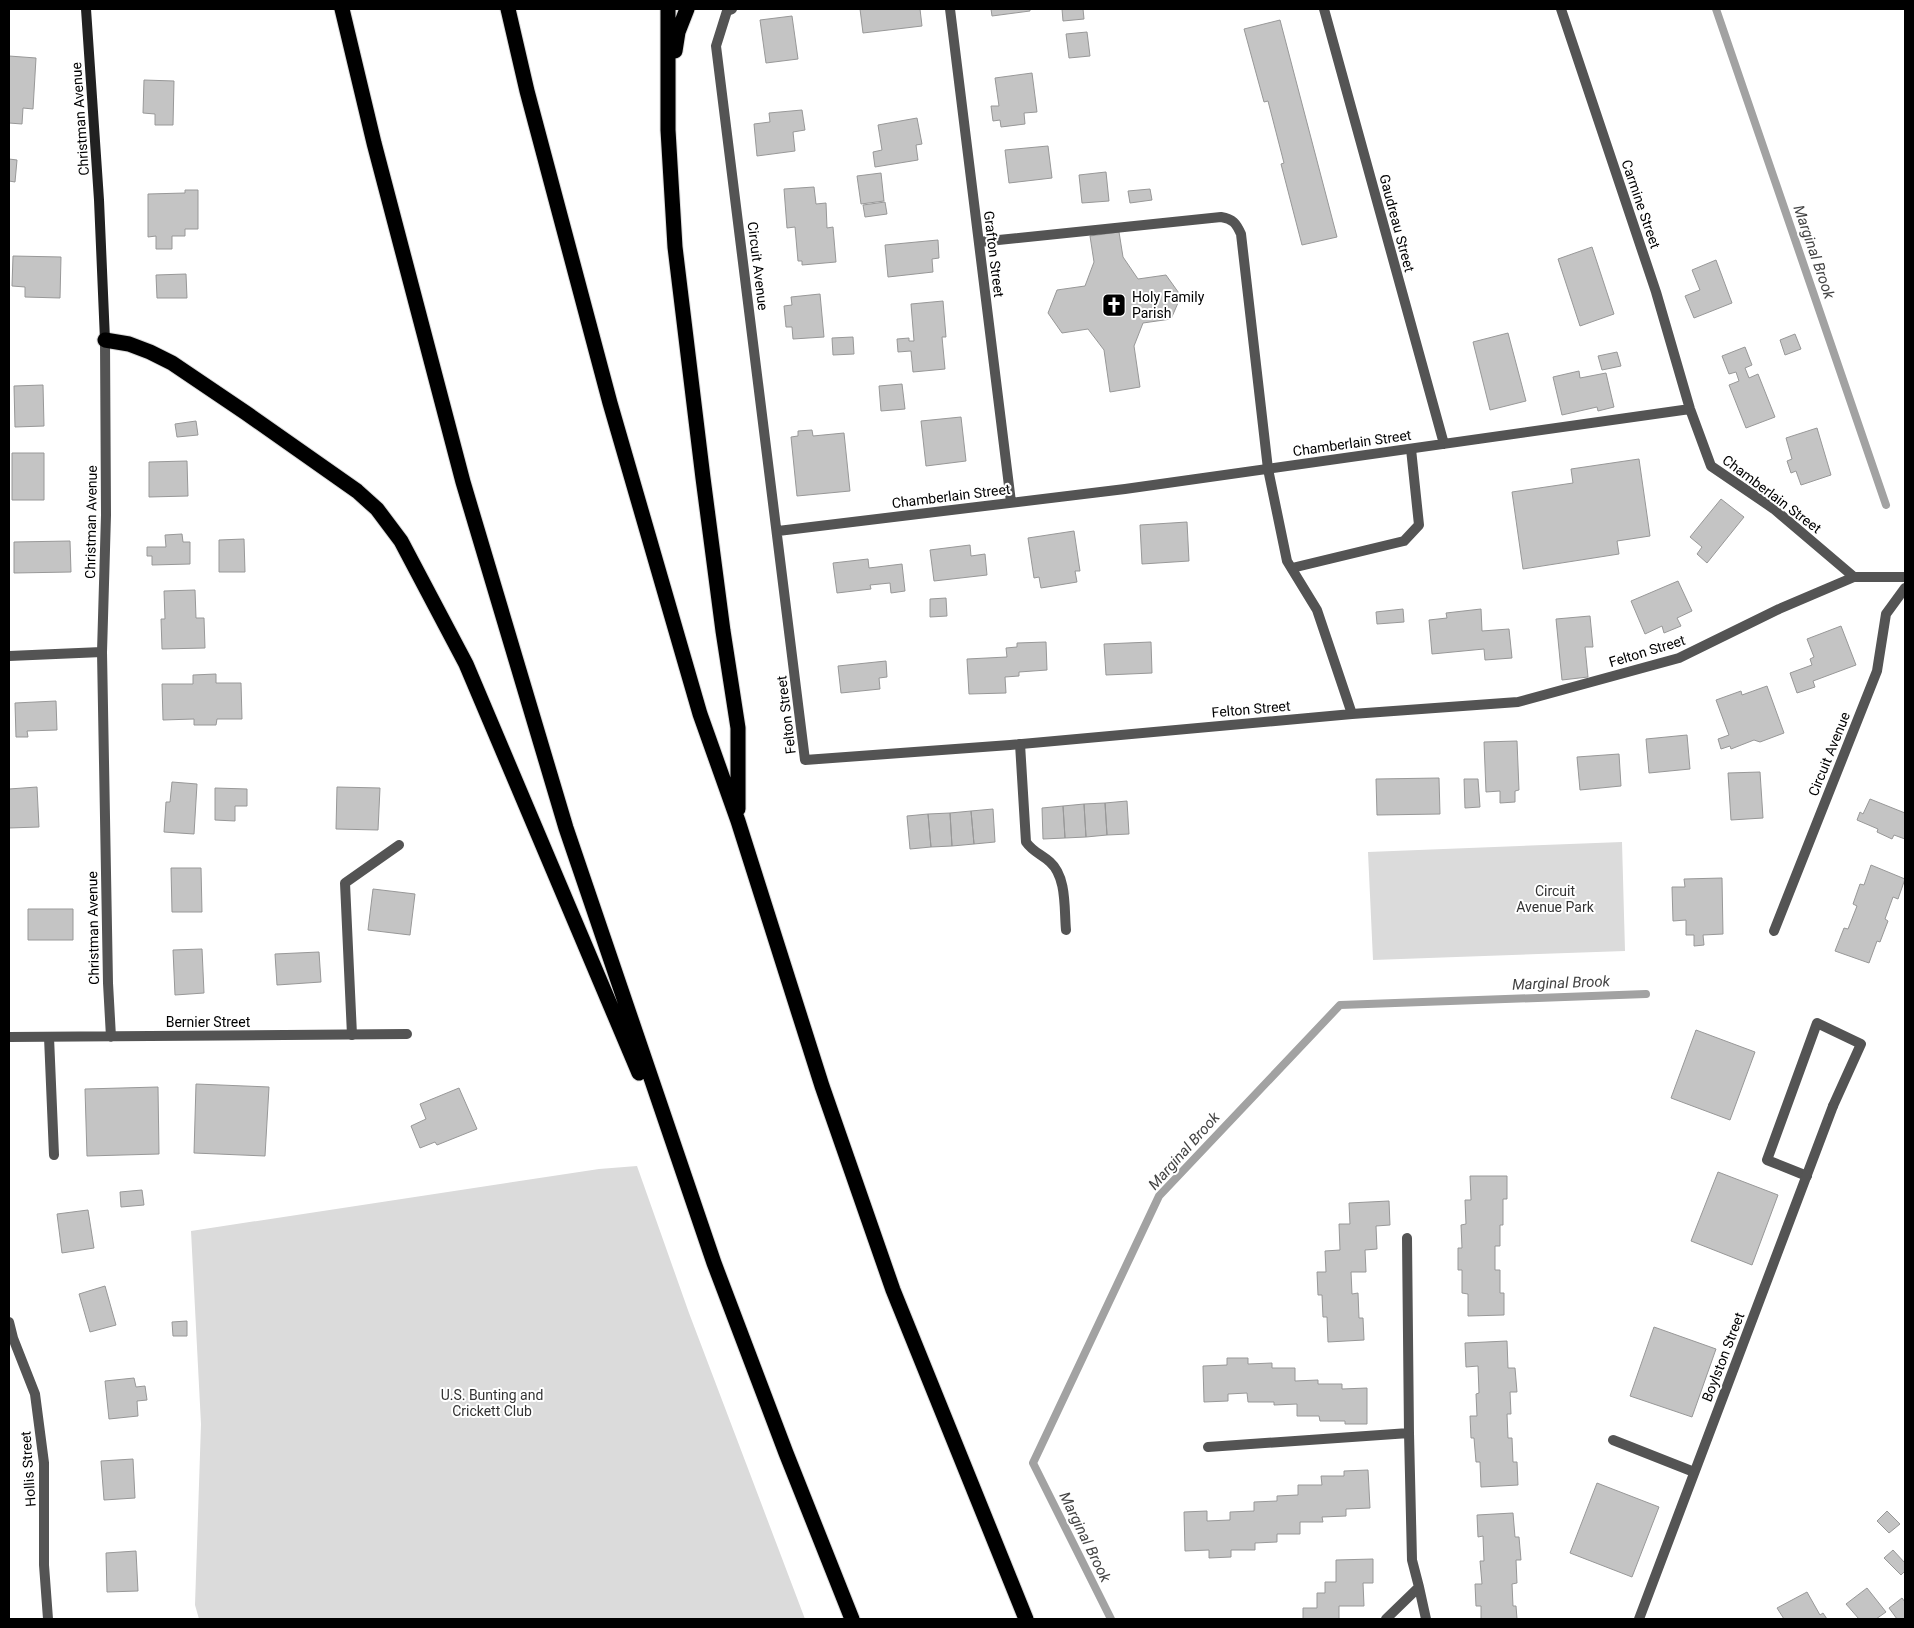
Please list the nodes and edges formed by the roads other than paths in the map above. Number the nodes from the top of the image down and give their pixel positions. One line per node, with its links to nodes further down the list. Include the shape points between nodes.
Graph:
1 (86, 9): 12 (main road, Christman Avenue, via 100,200)
2 (342, 9): 38 (highway, via 376,152 463,482 566,828)
3 (508, 9): 27 (highway, via 610,403 700,714)
4 (668, 9): 10 (highway)
5 (687, 9): 10 (highway, via 678,32)
6 (732, 9): 18 (street, Circuit Avenue, via 727,11 716,46)
7 (950, 9): 11 (street, Grafton Street)
8 (1324, 9): 14 (street, Gaudreau Street)
9 (1561, 9): 13 (street, Carmine Street, via 1656,292)
10 (668, 90): 27 (highway, via 676,256 738,728)
11 (979, 242): 16 (street, via 1230,218 1241,234); 17 (street, Grafton Street)
12 (105, 340): 23 (street, Christman Avenue, via 106,515); 38 (highway, via 129,344 172,363 246,413 357,491 377,509 401,541 466,664)
13 (1690, 409): 14 (street, Chamberlain Street); 20 (street, Chamberlain Street, via 1711,466 1774,509)
14 (1444, 444): 15 (street, Chamberlain Street)
15 (1411, 449): 16 (street, Chamberlain Street); 19 (street, via 1419,525 1404,540)
16 (1268, 469): 17 (street, Chamberlain Street); 19 (street, via 1287,561)
17 (1011, 502): 18 (street, Chamberlain Street)
18 (778, 532): 26 (street, Felton Street, via 805,760)
19 (1292, 568): 25 (street, via 1317,610)
20 (1854, 577): 21 (street, Felton Street); 25 (street, Felton Street, via 1778,609 1680,658 1518,702)
21 (1905, 577)
22 (1905, 588): 30 (street, Circuit Avenue, via 1886,614 1876,671)
23 (102, 652): 24 (street); 35 (street, Christman Avenue)
24 (9, 656)
25 (1352, 714): 26 (street, Felton Street)
26 (1020, 744): 29 (street, via 1026,842 1031,850 1052,863 1062,880)
27 (738, 820): 48 (highway, via 822,1086 893,1290)
28 (399, 845): 32 (street, via 345,883)
29 (1066, 930)
30 (1774, 931)
31 (407, 1034): 32 (street, Bernier Street)
32 (352, 1035): 35 (street, Bernier Street)
33 (9, 1037): 34 (street, Bernier Street)
34 (49, 1037): 35 (street, Bernier Street); 36 (street)
35 (111, 1037)
36 (54, 1155)
37 (1807, 1176): 37 (street, Boylston Street, via 1861,1044 1817,1023 1767,1160); 44 (street, Boylston Street)
38 (683, 1177): 47 (highway, via 747,1353)
39 (1407, 1238): 41 (street)
40 (9, 1322): 46 (street, Hollis Street, via 34,1394 44,1463 44,1566)
41 (1409, 1433): 43 (street); 45 (street, via 1412,1560)
42 (1613, 1440): 44 (street)
43 (1208, 1447)
44 (1694, 1472): 51 (street, Boylston Street)
45 (1419, 1587): 49 (street); 50 (street)
46 (48, 1619)
47 (852, 1619)
48 (1026, 1619)
49 (1386, 1619)
50 (1426, 1619)
51 (1639, 1619)

